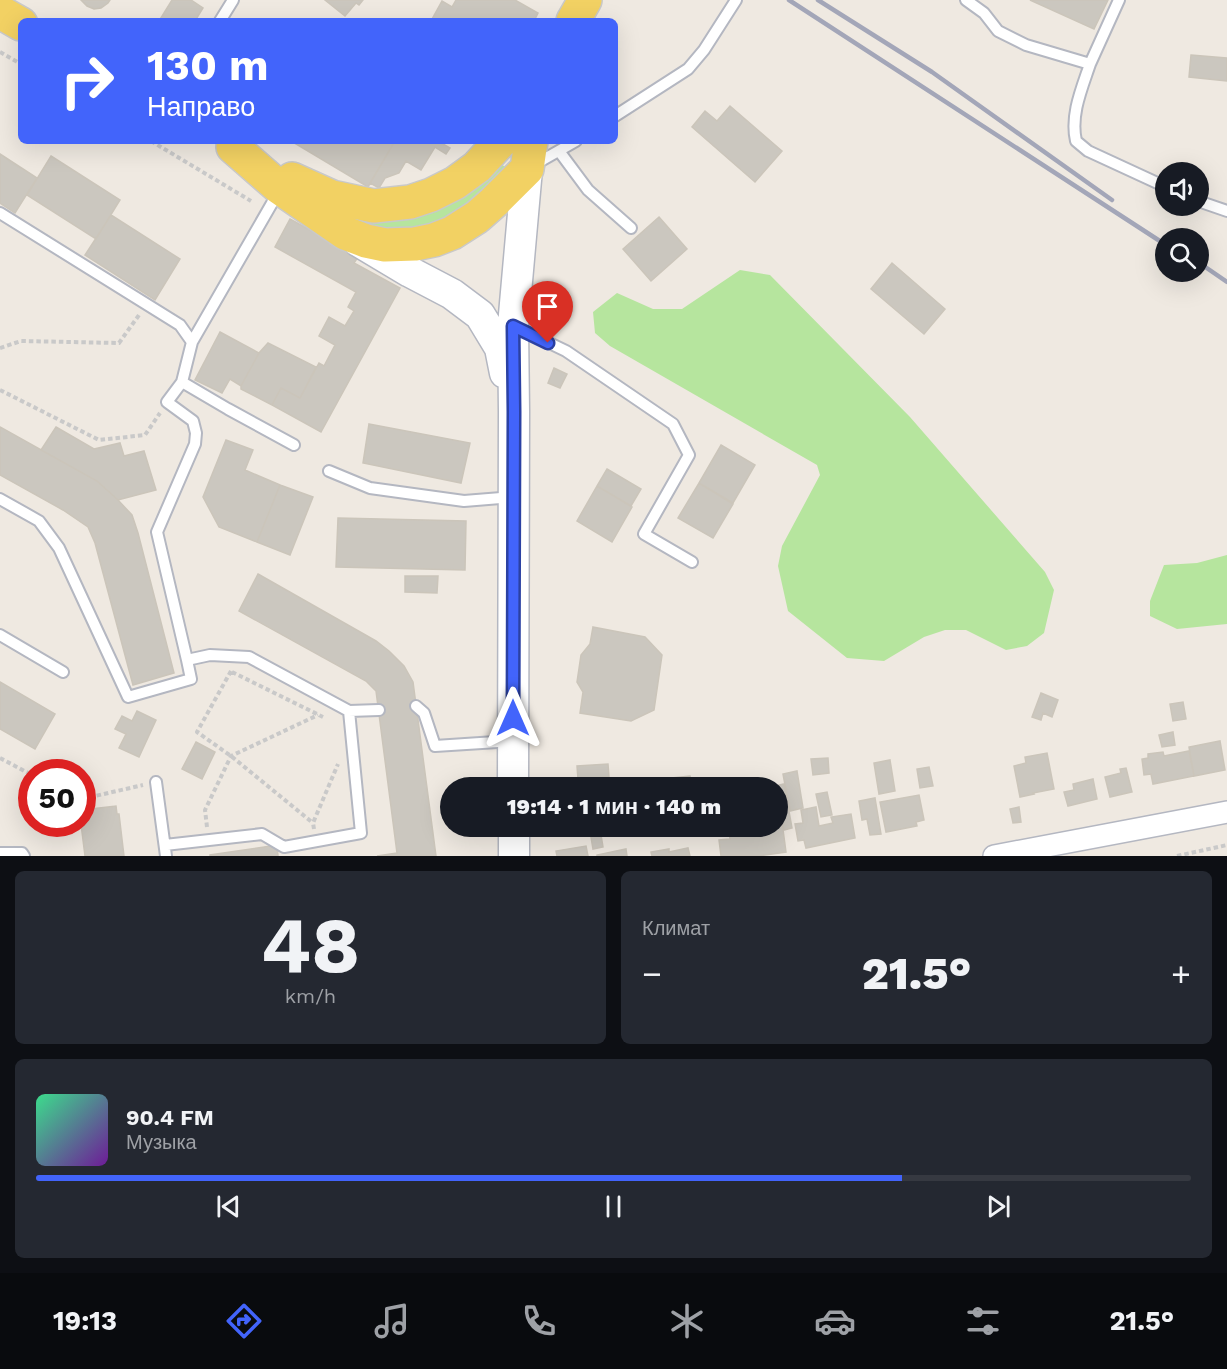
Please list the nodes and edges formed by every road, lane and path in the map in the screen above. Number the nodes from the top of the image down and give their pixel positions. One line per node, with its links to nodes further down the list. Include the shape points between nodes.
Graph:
1 (233, 0): 6 (lane)
2 (585, 0): 7 (main road)
3 (736, 0): 11 (lane, via 688,69)
4 (966, 0): 10 (lane, via 984,13 998,31 1026,45)
5 (1119, 0): 10 (lane)
6 (222, 18)
7 (575, 18)
8 (0, 52): 9 (path)
9 (18, 62)
10 (1090, 64): 17 (lane, via 1073,128 1076,141)
11 (618, 114)
12 (157, 144): 18 (path)
13 (228, 144): 14 (main road, via 306,186 332,197 374,206 431,195 477,167); 18 (main road)
14 (498, 144)
15 (567, 144): 16 (lane)
16 (539, 154): 22 (lane); 23 (main road, via 477,218 452,233 415,244 385,244); 25 (main road)
17 (1155, 182)
18 (274, 199): 23 (main road); 26 (lane)
19 (1209, 205): 20 (lane)
20 (1227, 211)
21 (0, 213): 24 (lane)
22 (632, 228)
23 (345, 233): 31 (main road, via 453,294 480,315 500,348)
24 (146, 305): 26 (lane, via 180,326); 27 (path, via 119,343 21,341)
25 (513, 326): 31 (main road); 36 (lane, via 566,351 673,424 689,455 644,534)
26 (192, 342): 28 (lane)
27 (0, 348)
28 (182, 382): 30 (lane); 32 (lane)
29 (0, 390): 30 (path, via 99,440 145,435)
30 (167, 402): 39 (lane, via 193,421 196,433 195,444 157,532)
31 (514, 412): 34 (main road)
32 (294, 445)
33 (329, 471): 34 (lane, via 382,490 464,501)
34 (513, 497): 47 (main road)
35 (0, 499): 39 (lane, via 39,521 59,548 128,697 191,679)
36 (692, 562)
37 (0, 635): 40 (lane)
38 (224, 656): 39 (lane); 41 (path); 44 (lane, via 249,657)
39 (187, 660)
40 (63, 672)
41 (231, 672): 45 (path); 48 (path, via 197,732)
42 (416, 706): 47 (lane, via 424,713 435,746)
43 (379, 710): 44 (lane)
44 (349, 711): 46 (lane)
45 (318, 714): 46 (path); 48 (path)
46 (351, 731): 55 (path); 58 (lane, via 361,833)
47 (513, 741): 51 (main road)
48 (231, 756): 55 (path); 57 (path, via 205,810)
49 (0, 758): 50 (path)
50 (18, 768)
51 (513, 777)
52 (156, 782): 53 (path); 60 (lane)
53 (96, 796)
54 (1227, 812): 64 (street)
55 (313, 823): 58 (path)
56 (514, 837): 63 (main road)
57 (208, 840): 58 (lane, via 262,834 284,847); 60 (lane)
58 (316, 842)
59 (1227, 845): 65 (path)
60 (166, 850)
61 (0, 853): 62 (lane)
62 (24, 856)
63 (514, 856)
64 (994, 856)
65 (1177, 856)

